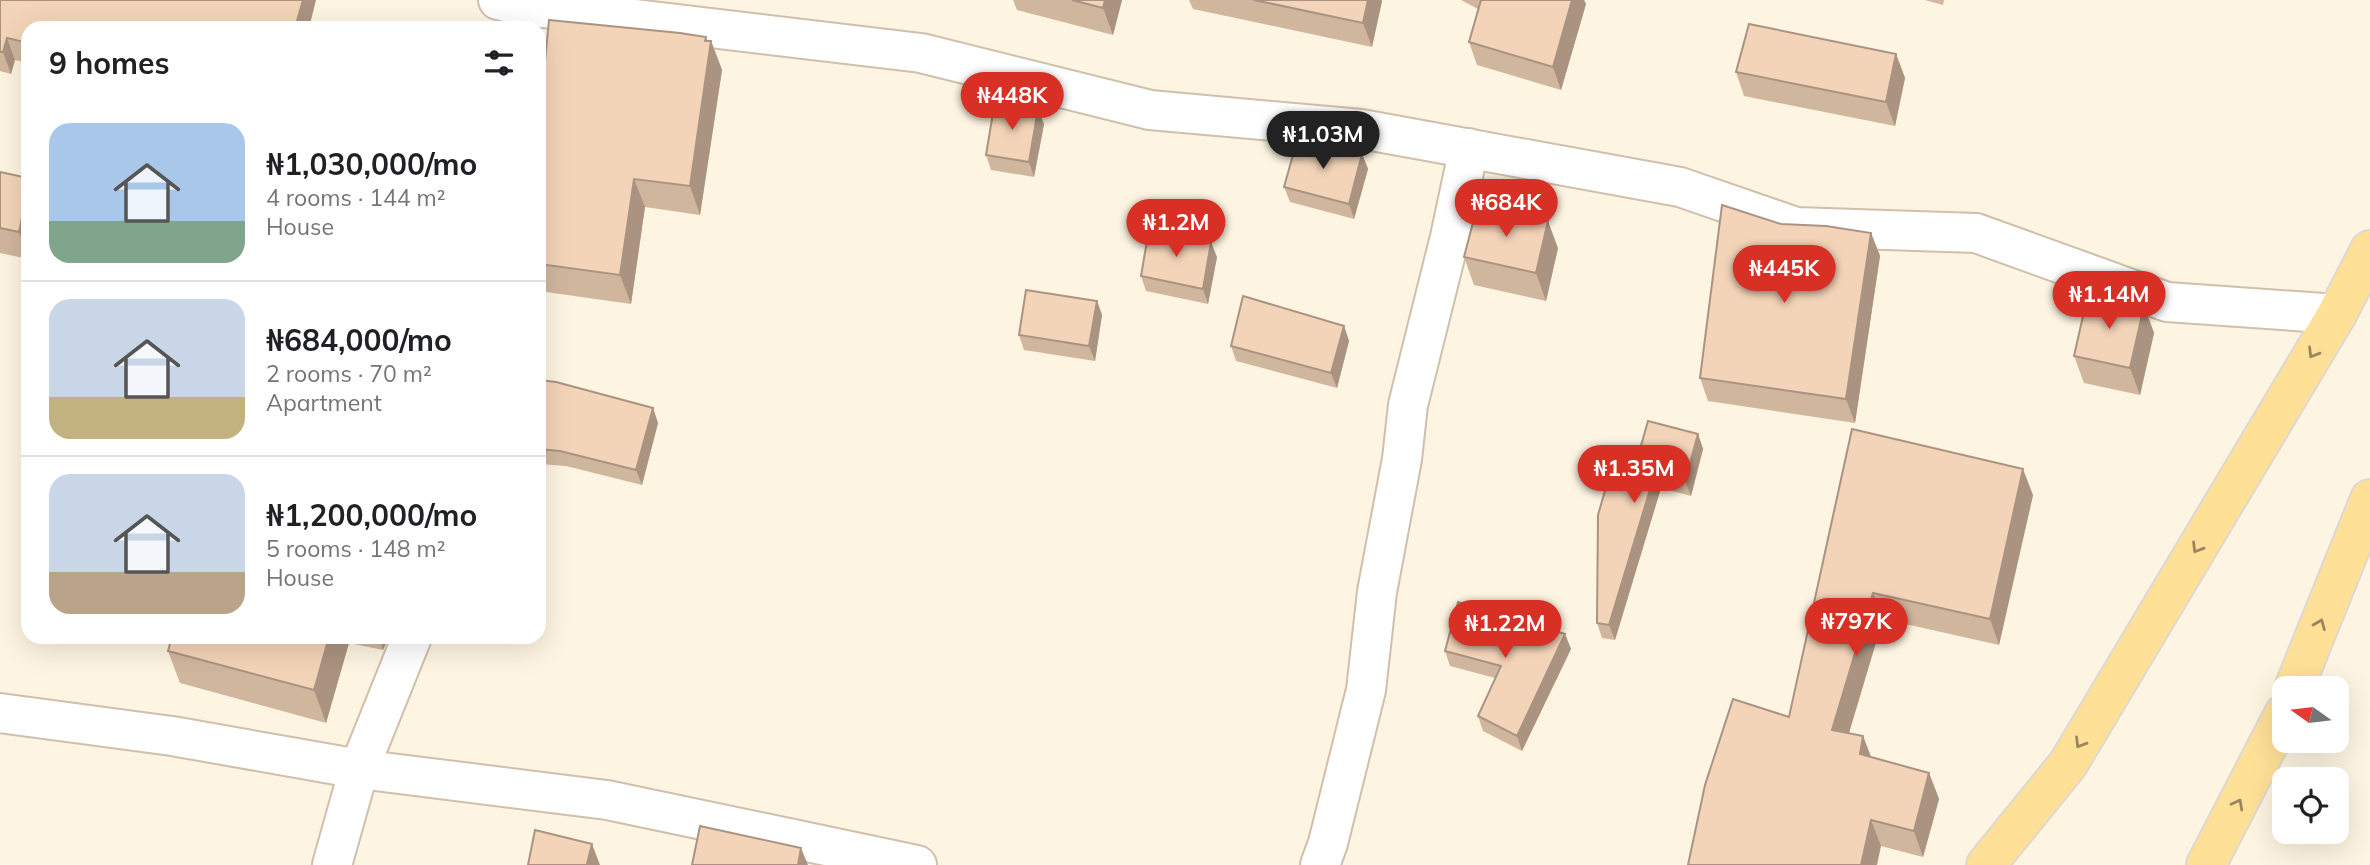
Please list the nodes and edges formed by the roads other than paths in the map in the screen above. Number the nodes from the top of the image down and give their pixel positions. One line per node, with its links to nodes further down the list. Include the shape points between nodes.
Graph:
1 (510, 11): 2 (street, via 921,53 1150,110 1361,129)
2 (1469, 148): 4 (street, via 1680,187 1797,227 1976,233 2167,302); 14 (street, via 1408,405 1366,690)
3 (2370, 250): 4 (main road)
4 (2337, 314): 15 (main road, one-way to 15, via 2068,764)
5 (2370, 499): 7 (main road, one-way to 5)
6 (409, 644): 10 (street)
7 (2299, 676)
8 (0, 713): 10 (street, via 172,736)
9 (2272, 738): 11 (main road, one-way to 9)
10 (359, 769): 12 (street); 13 (street, via 607,800)
11 (2211, 862)
12 (332, 865)
13 (917, 865)
14 (1320, 865)
15 (1986, 865)

